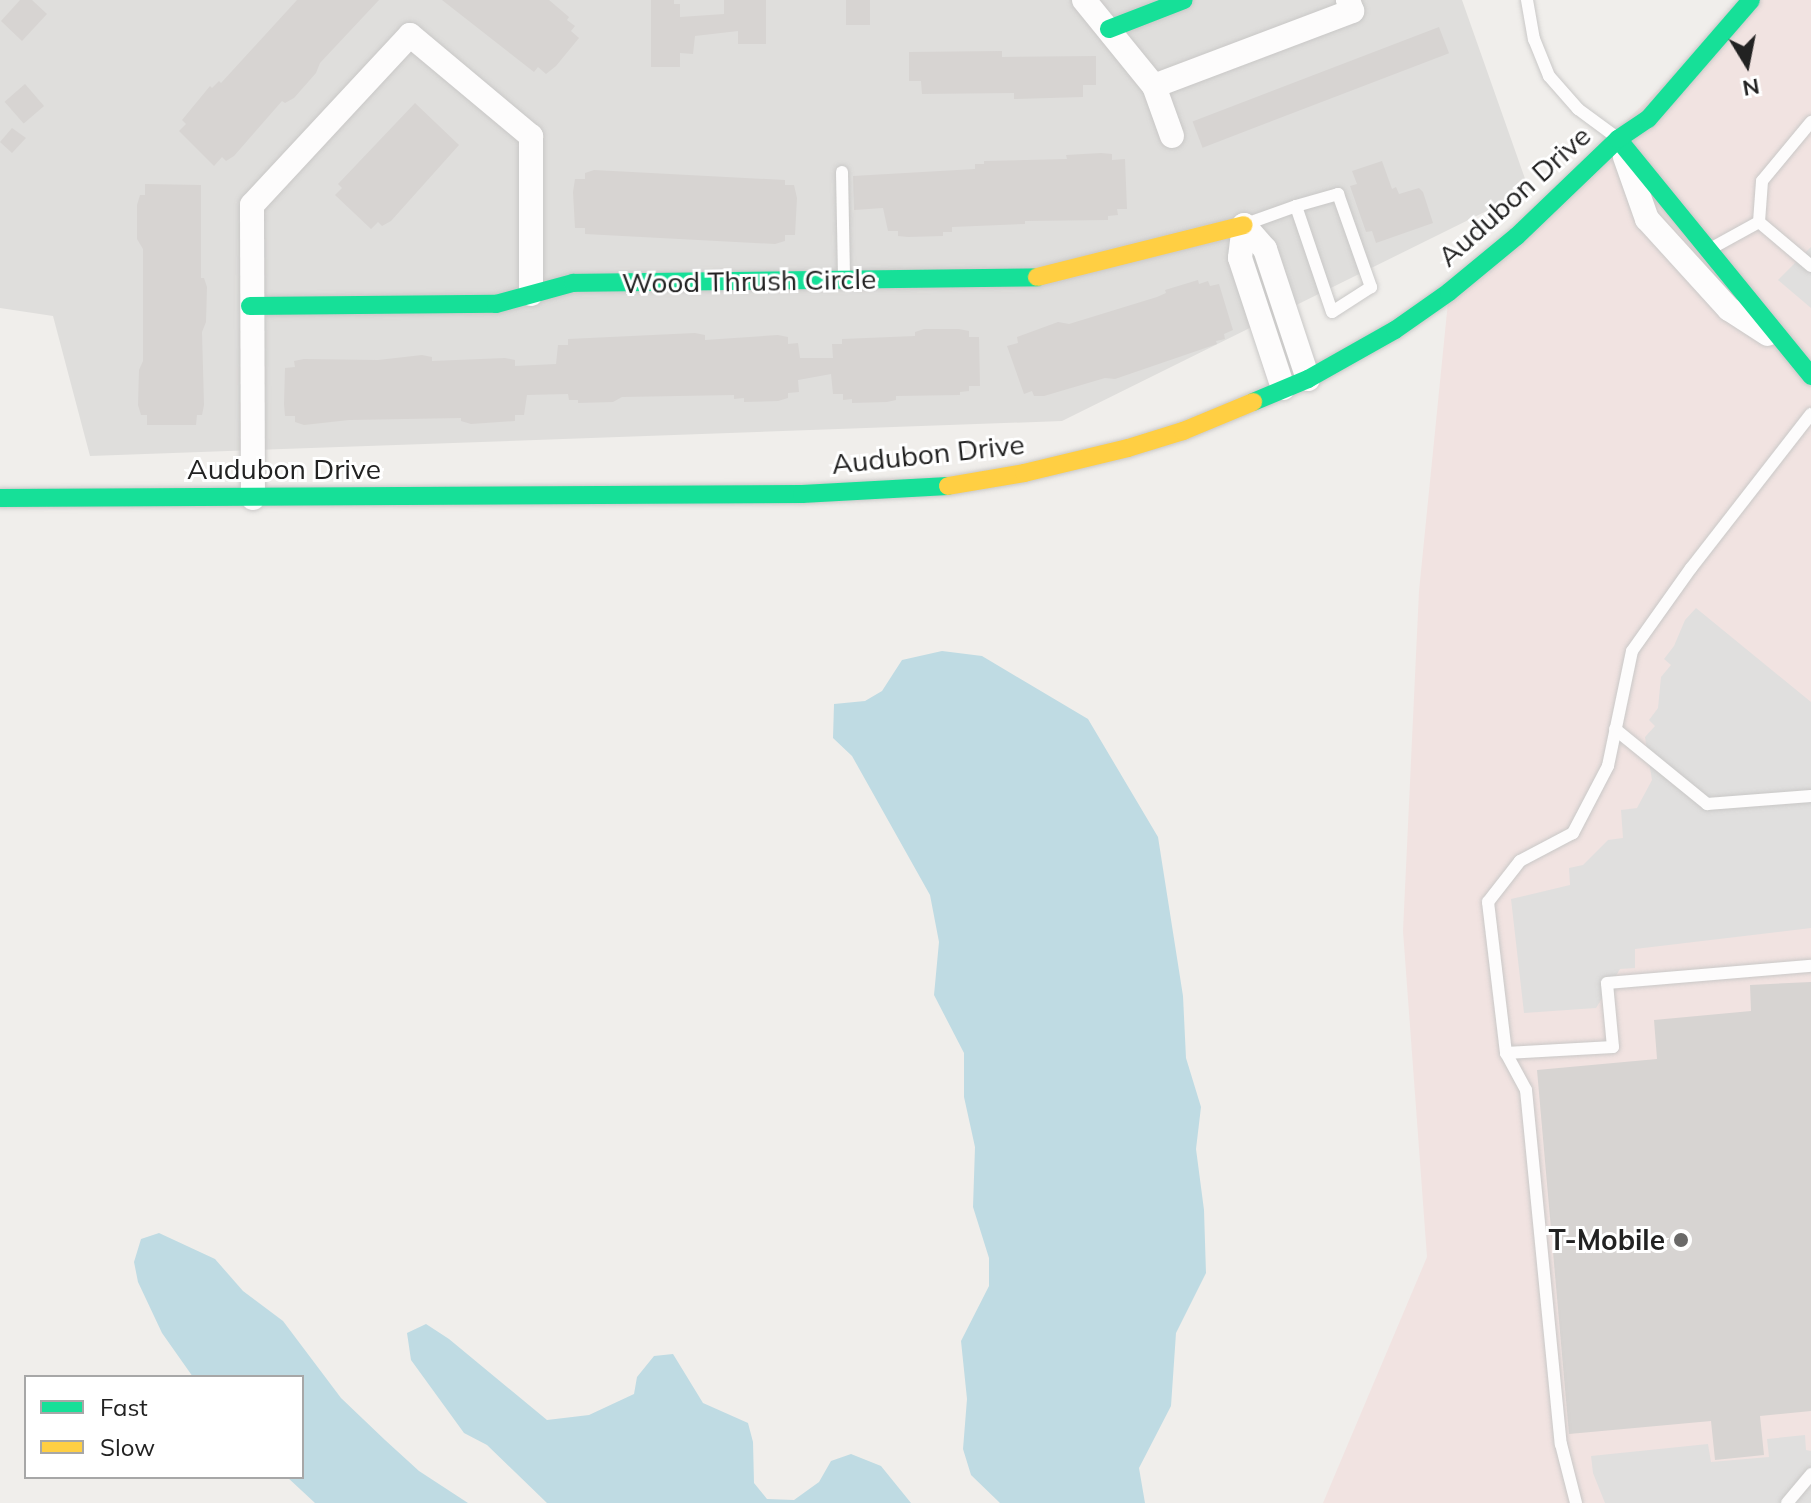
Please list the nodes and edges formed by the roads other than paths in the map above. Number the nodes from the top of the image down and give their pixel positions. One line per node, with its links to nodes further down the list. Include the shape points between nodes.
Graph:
1 (1084, 0): 6 (street)
2 (1184, 0): 6 (street)
3 (1348, 0): 7 (street, via 1352,11)
4 (1527, 0): 10 (lane, via 1534,39 1549,76 1578,109)
5 (1751, 0): 10 (street, Audubon Drive, via 1648,119)
6 (1109, 29): 7 (street)
7 (1154, 86): 9 (street)
8 (1811, 122): 13 (lane, via 1762,181)
9 (1172, 136)
10 (1618, 139): 15 (street); 20 (street, via 1647,219 1729,309); 22 (street, Audubon Drive, via 1517,236 1449,292)
11 (842, 172): 17 (lane)
12 (1296, 206): 12 (lane, via 1338,194 1371,287 1332,312); 14 (lane)
13 (1759, 222): 15 (lane); 16 (lane)
14 (1244, 225): 17 (street, Wood Thrush Circle, via 1034,278); 22 (street, via 1265,249); 23 (street, via 1240,258)
15 (1708, 250): 20 (street)
16 (1811, 266)
17 (844, 280): 18 (street, Wood Thrush Circle, via 573,283)
18 (531, 294): 19 (street, Wood Thrush Circle, via 496,304); 19 (street, via 531,136 410,35 252,205)
19 (250, 306): 26 (street)
20 (1785, 345): 21 (street)
21 (1811, 376)
22 (1308, 379): 23 (street, Audubon Drive)
23 (1283, 388): 26 (street, Audubon Drive, via 1183,431 1128,448 950,486 802,494)
24 (1811, 414): 27 (lane, via 1632,651)
25 (0, 498): 26 (street, Audubon Drive)
26 (253, 498)
27 (1615, 729): 28 (lane, via 1707,804); 30 (lane, via 1608,766 1573,833 1520,861 1488,902)
28 (1811, 796)
29 (1811, 966): 30 (lane, via 1607,983 1613,1047)
30 (1506, 1053): 32 (lane, via 1526,1090 1561,1444)
31 (1811, 1474): 33 (lane)
32 (1576, 1503)
33 (1787, 1503)

